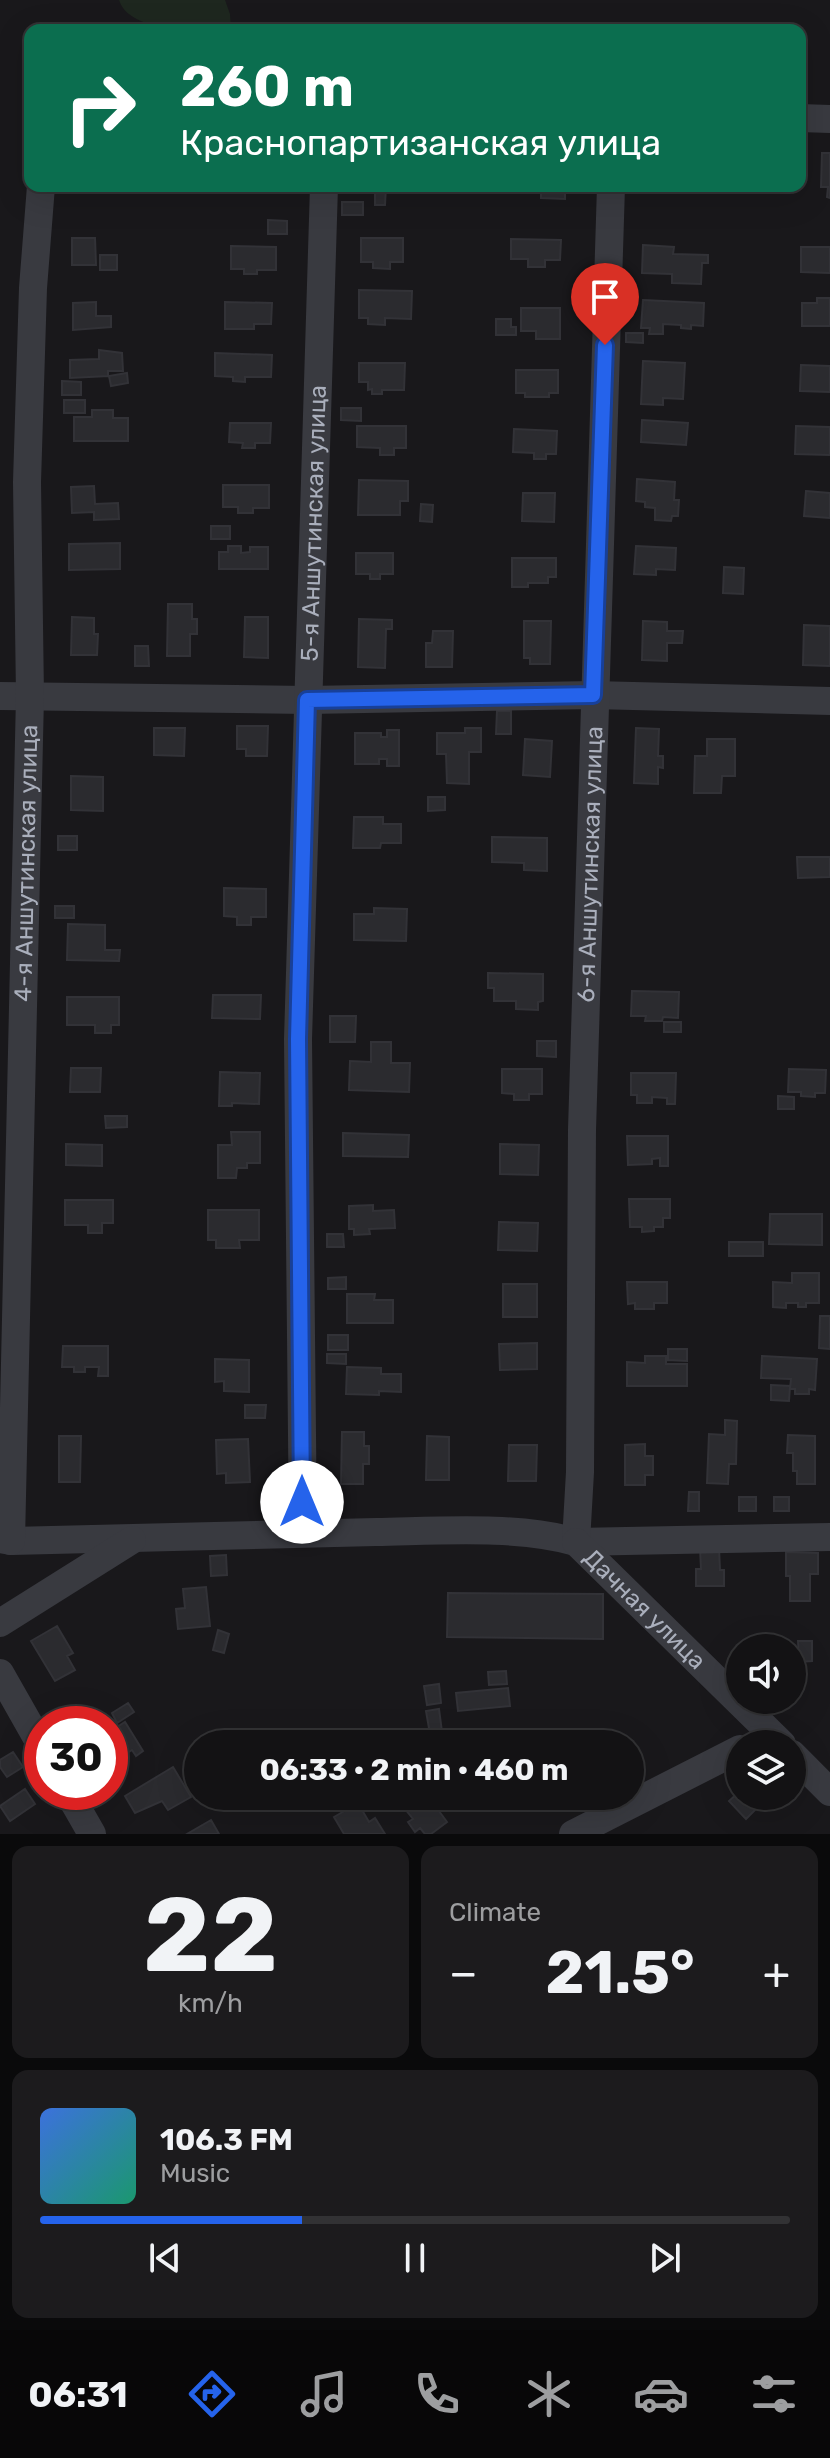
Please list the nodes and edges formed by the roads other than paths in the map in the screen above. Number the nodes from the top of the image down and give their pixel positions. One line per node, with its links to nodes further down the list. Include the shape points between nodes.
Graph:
1 (806, 118): 2 (street)
2 (830, 119)
3 (41, 192): 8 (street, 4-я Аншутинская улица, via 27,482)
4 (324, 192): 9 (street, 5-я Аншутинская улица)
5 (611, 192): 6 (street, 6-я Аншутинская улица)
6 (593, 695): 9 (street); 10 (street); 15 (street, 6-я Аншутинская улица)
7 (0, 696): 8 (street)
8 (30, 696): 9 (street); 14 (street, 4-я Аншутинская улица)
9 (307, 700): 11 (street, 5-я Аншутинская улица, via 298,1039)
10 (830, 701)
11 (303, 1533): 13 (street); 15 (street, via 518,1533)
12 (830, 1537): 15 (street)
13 (133, 1539): 14 (street); 16 (street)
14 (6, 1540)
15 (576, 1542): 19 (street, Дачная улица)
16 (0, 1623)
17 (0, 1673): 18 (street)
18 (24, 1715)
19 (758, 1730)
20 (726, 1756): 25 (street)
21 (806, 1768): 22 (street)
22 (830, 1792)
23 (78, 1810): 24 (street)
24 (92, 1834)
25 (573, 1834)

